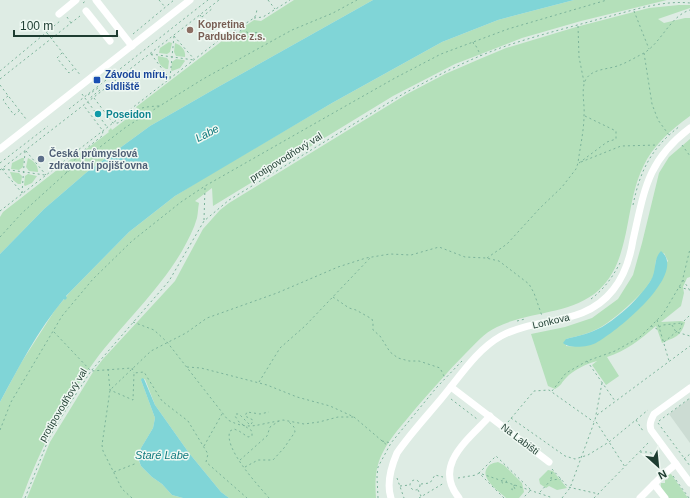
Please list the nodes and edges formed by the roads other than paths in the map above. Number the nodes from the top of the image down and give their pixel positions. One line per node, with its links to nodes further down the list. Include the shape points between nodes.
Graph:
1 (96, 0): 6 (street)
2 (190, 0): 11 (street)
3 (79, 2): 5 (street)
4 (86, 11): 7 (street)
5 (62, 17)
6 (112, 20): 7 (street); 11 (street)
7 (100, 29): 10 (street)
8 (229, 31): 9 (street)
9 (219, 35)
10 (110, 41)
11 (132, 46): 13 (street)
12 (687, 126): 14 (street, Lonkova, via 663,153 651,173 627,267 613,291 583,313 518,329 501,336 485,348)
13 (0, 149)
14 (451, 387): 16 (street, Na Labišti); 21 (street, Lonkova, via 398,453 390,478)
15 (690, 388): 18 (street, via 656,412 651,421 651,430)
16 (490, 416): 17 (street, Na Labišti); 22 (street, via 452,459 447,479)
17 (549, 462)
18 (676, 464): 19 (street); 20 (street)
19 (690, 483)
20 (654, 484): 23 (street); 24 (street)
21 (391, 498)
22 (458, 498)
23 (640, 498)
24 (664, 498)

